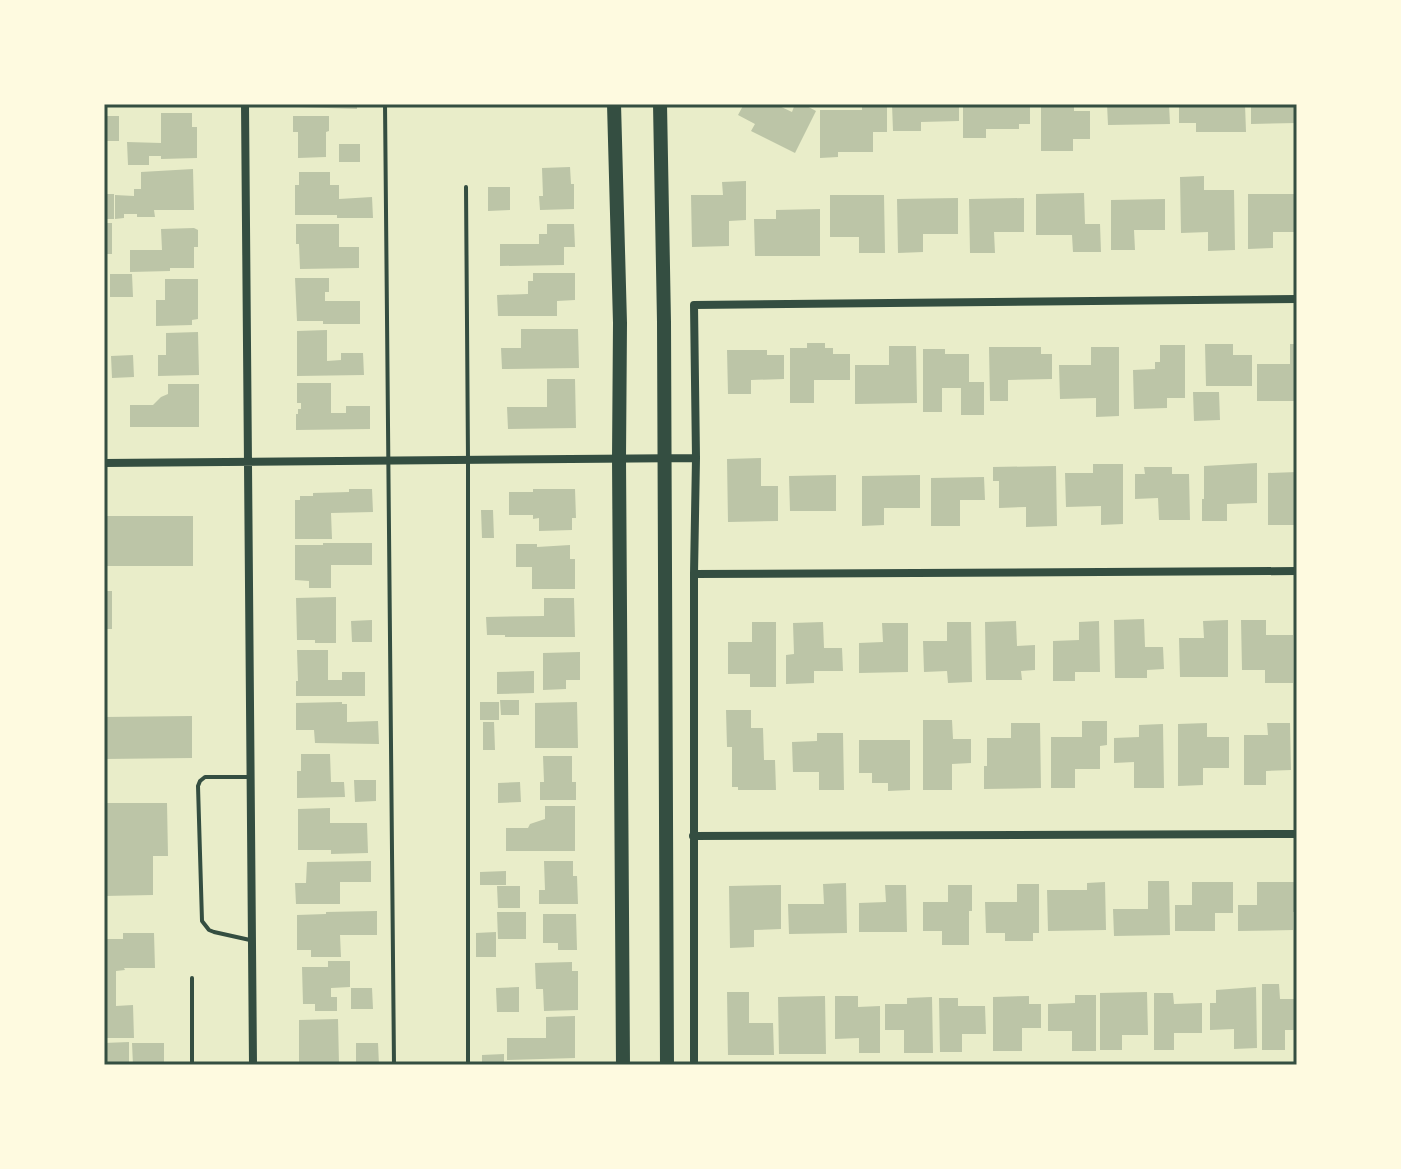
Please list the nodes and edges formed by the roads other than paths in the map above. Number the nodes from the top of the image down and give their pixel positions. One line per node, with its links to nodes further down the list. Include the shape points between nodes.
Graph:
1 (245, 104): 12 (street)
2 (385, 104): 11 (lane)
3 (614, 104): 7 (main road)
4 (660, 104): 8 (main road)
5 (466, 187): 10 (lane)
6 (1297, 299): 9 (street, via 694,305)
7 (619, 458): 8 (street); 10 (street); 25 (main road)
8 (665, 458): 9 (street); 26 (main road)
9 (696, 458): 15 (street)
10 (468, 459): 11 (street); 24 (lane)
11 (389, 460): 12 (street); 23 (lane)
12 (248, 461): 13 (street); 16 (street)
13 (104, 463)
14 (1297, 571): 15 (street)
15 (694, 574): 18 (street)
16 (251, 777): 19 (street); 19 (lane, via 205,777 198,786 202,921 214,932)
17 (1297, 834): 18 (street)
18 (693, 836): 27 (street)
19 (252, 941): 22 (street)
20 (192, 978): 21 (lane)
21 (192, 1065)
22 (253, 1065)
23 (394, 1065)
24 (468, 1065)
25 (623, 1065)
26 (667, 1065)
27 (694, 1065)

